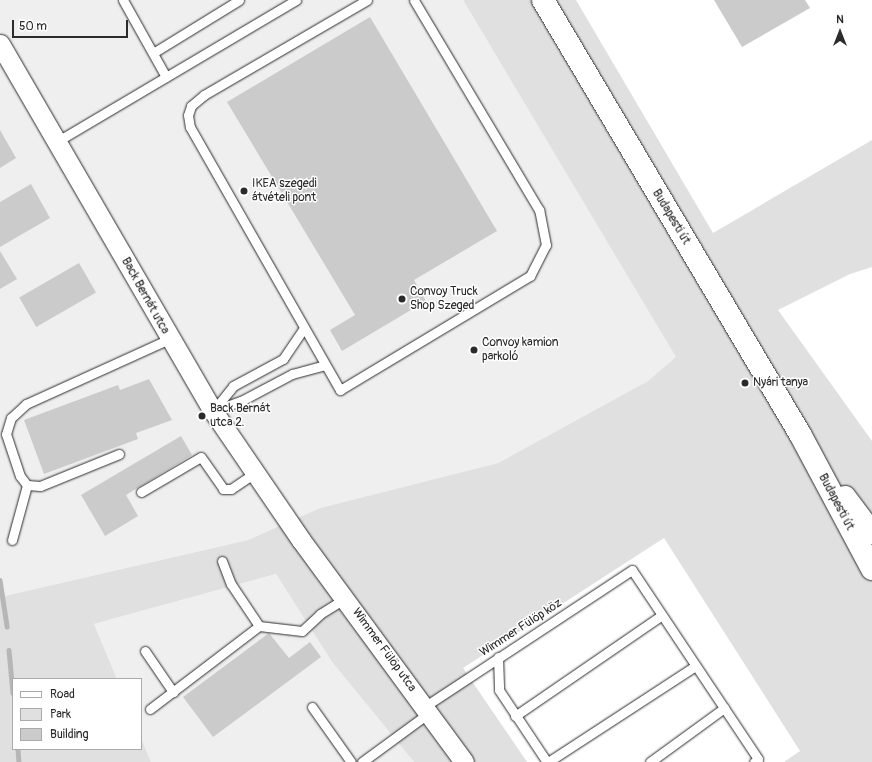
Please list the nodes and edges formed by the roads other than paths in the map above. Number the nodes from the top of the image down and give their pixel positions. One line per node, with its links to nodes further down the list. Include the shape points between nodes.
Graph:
1 (123, 0): 8 (lane)
2 (239, 0): 8 (lane)
3 (296, 0): 9 (lane)
4 (366, 0): 11 (lane, via 204,95 192,106 188,115 190,127)
5 (414, 0): 14 (lane, via 421,7 539,210 546,244 530,276 340,390)
6 (543, 0): 17 (main road, Budapesti út)
7 (0, 44): 10 (street, Back Bernát utca)
8 (153, 53): 9 (lane)
9 (166, 76): 10 (lane)
10 (56, 142): 12 (street, Back Bernát utca)
11 (303, 328): 13 (lane); 14 (lane)
12 (169, 339): 16 (street, Back Bernát utca); 20 (lane, via 26,404 11,418 6,434 20,476)
13 (283, 359): 15 (lane); 16 (lane, via 233,386)
14 (325, 366): 15 (lane)
15 (292, 374): 16 (lane, via 241,401)
16 (213, 411): 19 (street, Back Bernát utca)
17 (800, 434): 22 (main road, Budapesti út); 26 (main road, Budapesti út)
18 (119, 454): 20 (lane, via 40,486)
19 (255, 473): 21 (lane, via 231,489 223,489 201,457); 24 (street, Back Bernát utca)
20 (27, 485): 23 (lane)
21 (141, 492)
22 (872, 533)
23 (12, 540)
24 (301, 540): 27 (street, Wimmer Fülöp utca)
25 (222, 562): 29 (lane, via 231,584)
26 (872, 569)
27 (346, 598): 29 (lane, via 320,614 302,631); 37 (street, Wimmer Fülöp utca)
28 (662, 615): 31 (lane, Wimmer Fülöp köz, via 632,570); 32 (lane); 38 (lane)
29 (259, 626): 33 (lane)
30 (145, 651): 33 (lane)
31 (498, 657): 37 (lane, Wimmer Fülöp köz); 38 (lane, via 499,690)
32 (696, 666): 35 (lane); 42 (lane)
33 (173, 692): 36 (lane)
34 (312, 707): 39 (lane)
35 (724, 708): 43 (lane); 44 (lane, via 758,759)
36 (150, 710)
37 (427, 710): 40 (lane, Wimmer Fülöp köz); 41 (street, Wimmer Fülöp utca)
38 (515, 716): 42 (lane)
39 (352, 762)
40 (362, 762)
41 (464, 762)
42 (547, 762)
43 (650, 762)
44 (754, 762)

